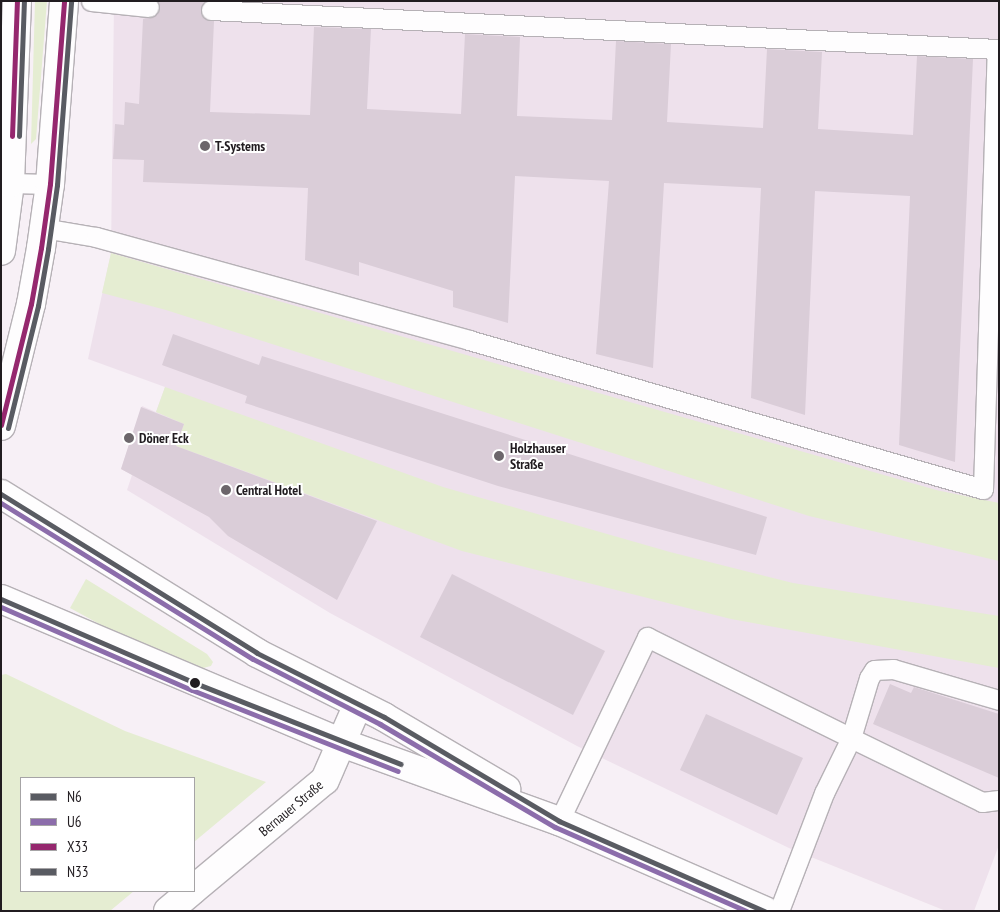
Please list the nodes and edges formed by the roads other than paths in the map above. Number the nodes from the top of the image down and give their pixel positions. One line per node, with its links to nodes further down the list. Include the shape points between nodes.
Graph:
1 (17, 1): 7 (main road)
2 (64, 1): 8 (main road)
3 (91, 1): 4 (lane)
4 (150, 7)
5 (211, 10): 6 (lane)
6 (998, 49): 12 (lane)
7 (10, 183): 8 (lane); 10 (main road)
8 (50, 184): 9 (main road)
9 (43, 228): 11 (main road, via 31,304); 12 (lane, via 96,237)
10 (1, 251)
11 (1, 426)
12 (991, 490)
13 (1, 494): 16 (main road, via 257,653)
14 (1, 599): 18 (main road)
15 (999, 700): 17 (lane, via 893,668 874,670)
16 (358, 704): 18 (main road, Bernauer Straße); 20 (main road)
17 (851, 738): 19 (lane, via 982,802); 20 (lane, via 647,637); 25 (lane, via 824,793)
18 (342, 743): 20 (main road); 21 (main road, Bernauer Straße, via 325,780)
19 (999, 800)
20 (559, 821): 24 (main road)
21 (195, 888)
22 (191, 892): 23 (main road, Bernauer Straße)
23 (168, 911)
24 (765, 911)
25 (779, 911)

